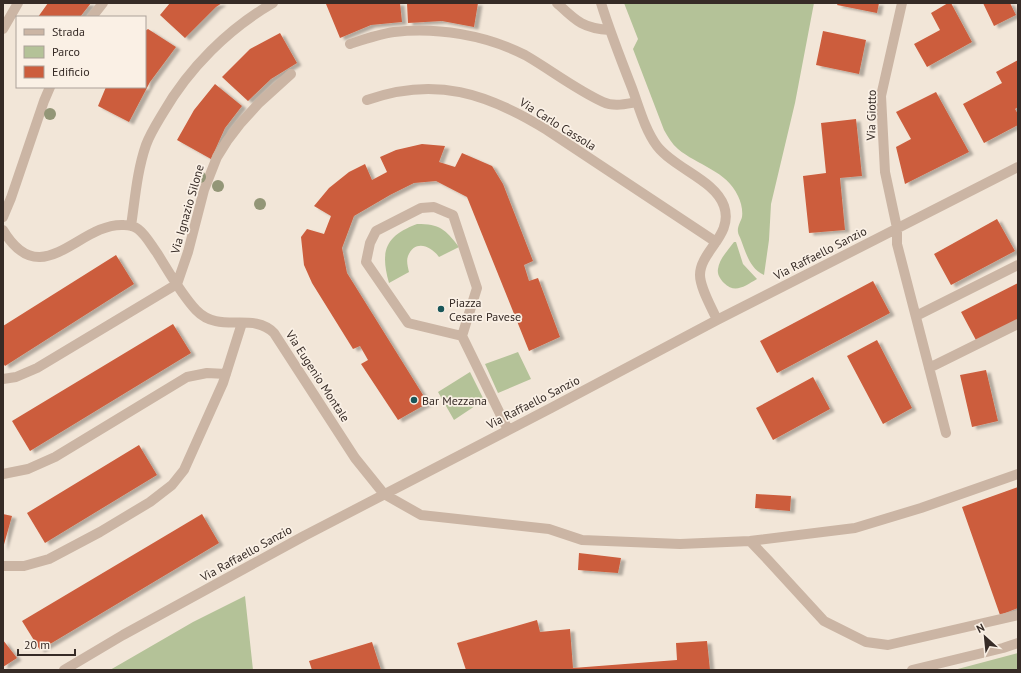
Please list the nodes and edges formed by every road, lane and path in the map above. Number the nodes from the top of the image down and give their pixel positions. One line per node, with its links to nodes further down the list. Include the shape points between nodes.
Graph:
1 (18, 3): 8 (street)
2 (102, 3): 7 (street)
3 (273, 3): 17 (street, via 214,48 167,106 147,142 141,160)
4 (557, 3): 9 (street, via 584,25 597,30)
5 (601, 3): 9 (street)
6 (902, 3): 18 (street, Via Giotto, via 882,96 885,172)
7 (93, 16)
8 (3, 29)
9 (610, 30): 14 (street)
10 (350, 44): 14 (street, via 400,32 459,34 490,41 516,51 608,104)
11 (291, 74): 22 (street, Via Ignazio Silone, via 240,124 217,157 204,190)
12 (50, 88): 16 (street)
13 (367, 100): 20 (street, Via Carlo Cassola, via 408,90 436,89 468,94 498,104 546,130)
14 (637, 102): 20 (street, via 648,130 662,152 675,164 708,185 721,200 726,220)
15 (1018, 167): 18 (street, Via Raffaello Sanzio)
16 (3, 217)
17 (132, 226): 19 (street, via 117,224 105,228 62,251 44,257 33,256 20,250); 22 (street, Via Eugenio Montale, via 145,236)
18 (897, 228): 23 (street, Via Giotto, via 897,244); 24 (street, Via Raffaello Sanzio)
19 (3, 230)
20 (716, 242): 24 (street, via 700,274)
21 (1018, 265): 23 (street)
22 (177, 284): 25 (street, Via Eugenio Montale, via 192,306 205,317 222,323); 30 (street, via 37,368 16,377)
23 (916, 316): 28 (street, Via Giotto)
24 (717, 320): 31 (street, Via Raffaello Sanzio)
25 (242, 323): 29 (street); 35 (street, Via Eugenio Montale, via 261,324 274,334 355,458)
26 (1018, 324): 28 (street)
27 (462, 336): 27 (street, via 477,288 453,215 434,207 421,208 376,231 370,243 366,262 408,323); 31 (street)
28 (929, 368): 32 (street, Via Giotto)
29 (226, 374): 33 (street, via 207,373 187,377 55,457 28,468); 37 (street, via 184,470 168,489 114,524 49,559 24,566)
30 (3, 379)
31 (508, 430): 35 (street, Via Raffaello Sanzio)
32 (946, 433)
33 (3, 474)
34 (1018, 474): 36 (street, via 855,528)
35 (384, 494): 36 (street, via 421,515 549,529 582,540 680,544); 40 (street, Via Raffaello Sanzio, via 213,585)
36 (750, 541): 38 (street, via 824,621 866,642 888,645)
37 (3, 566)
38 (1018, 615)
39 (1018, 643): 41 (street)
40 (64, 670)
41 (912, 670)

